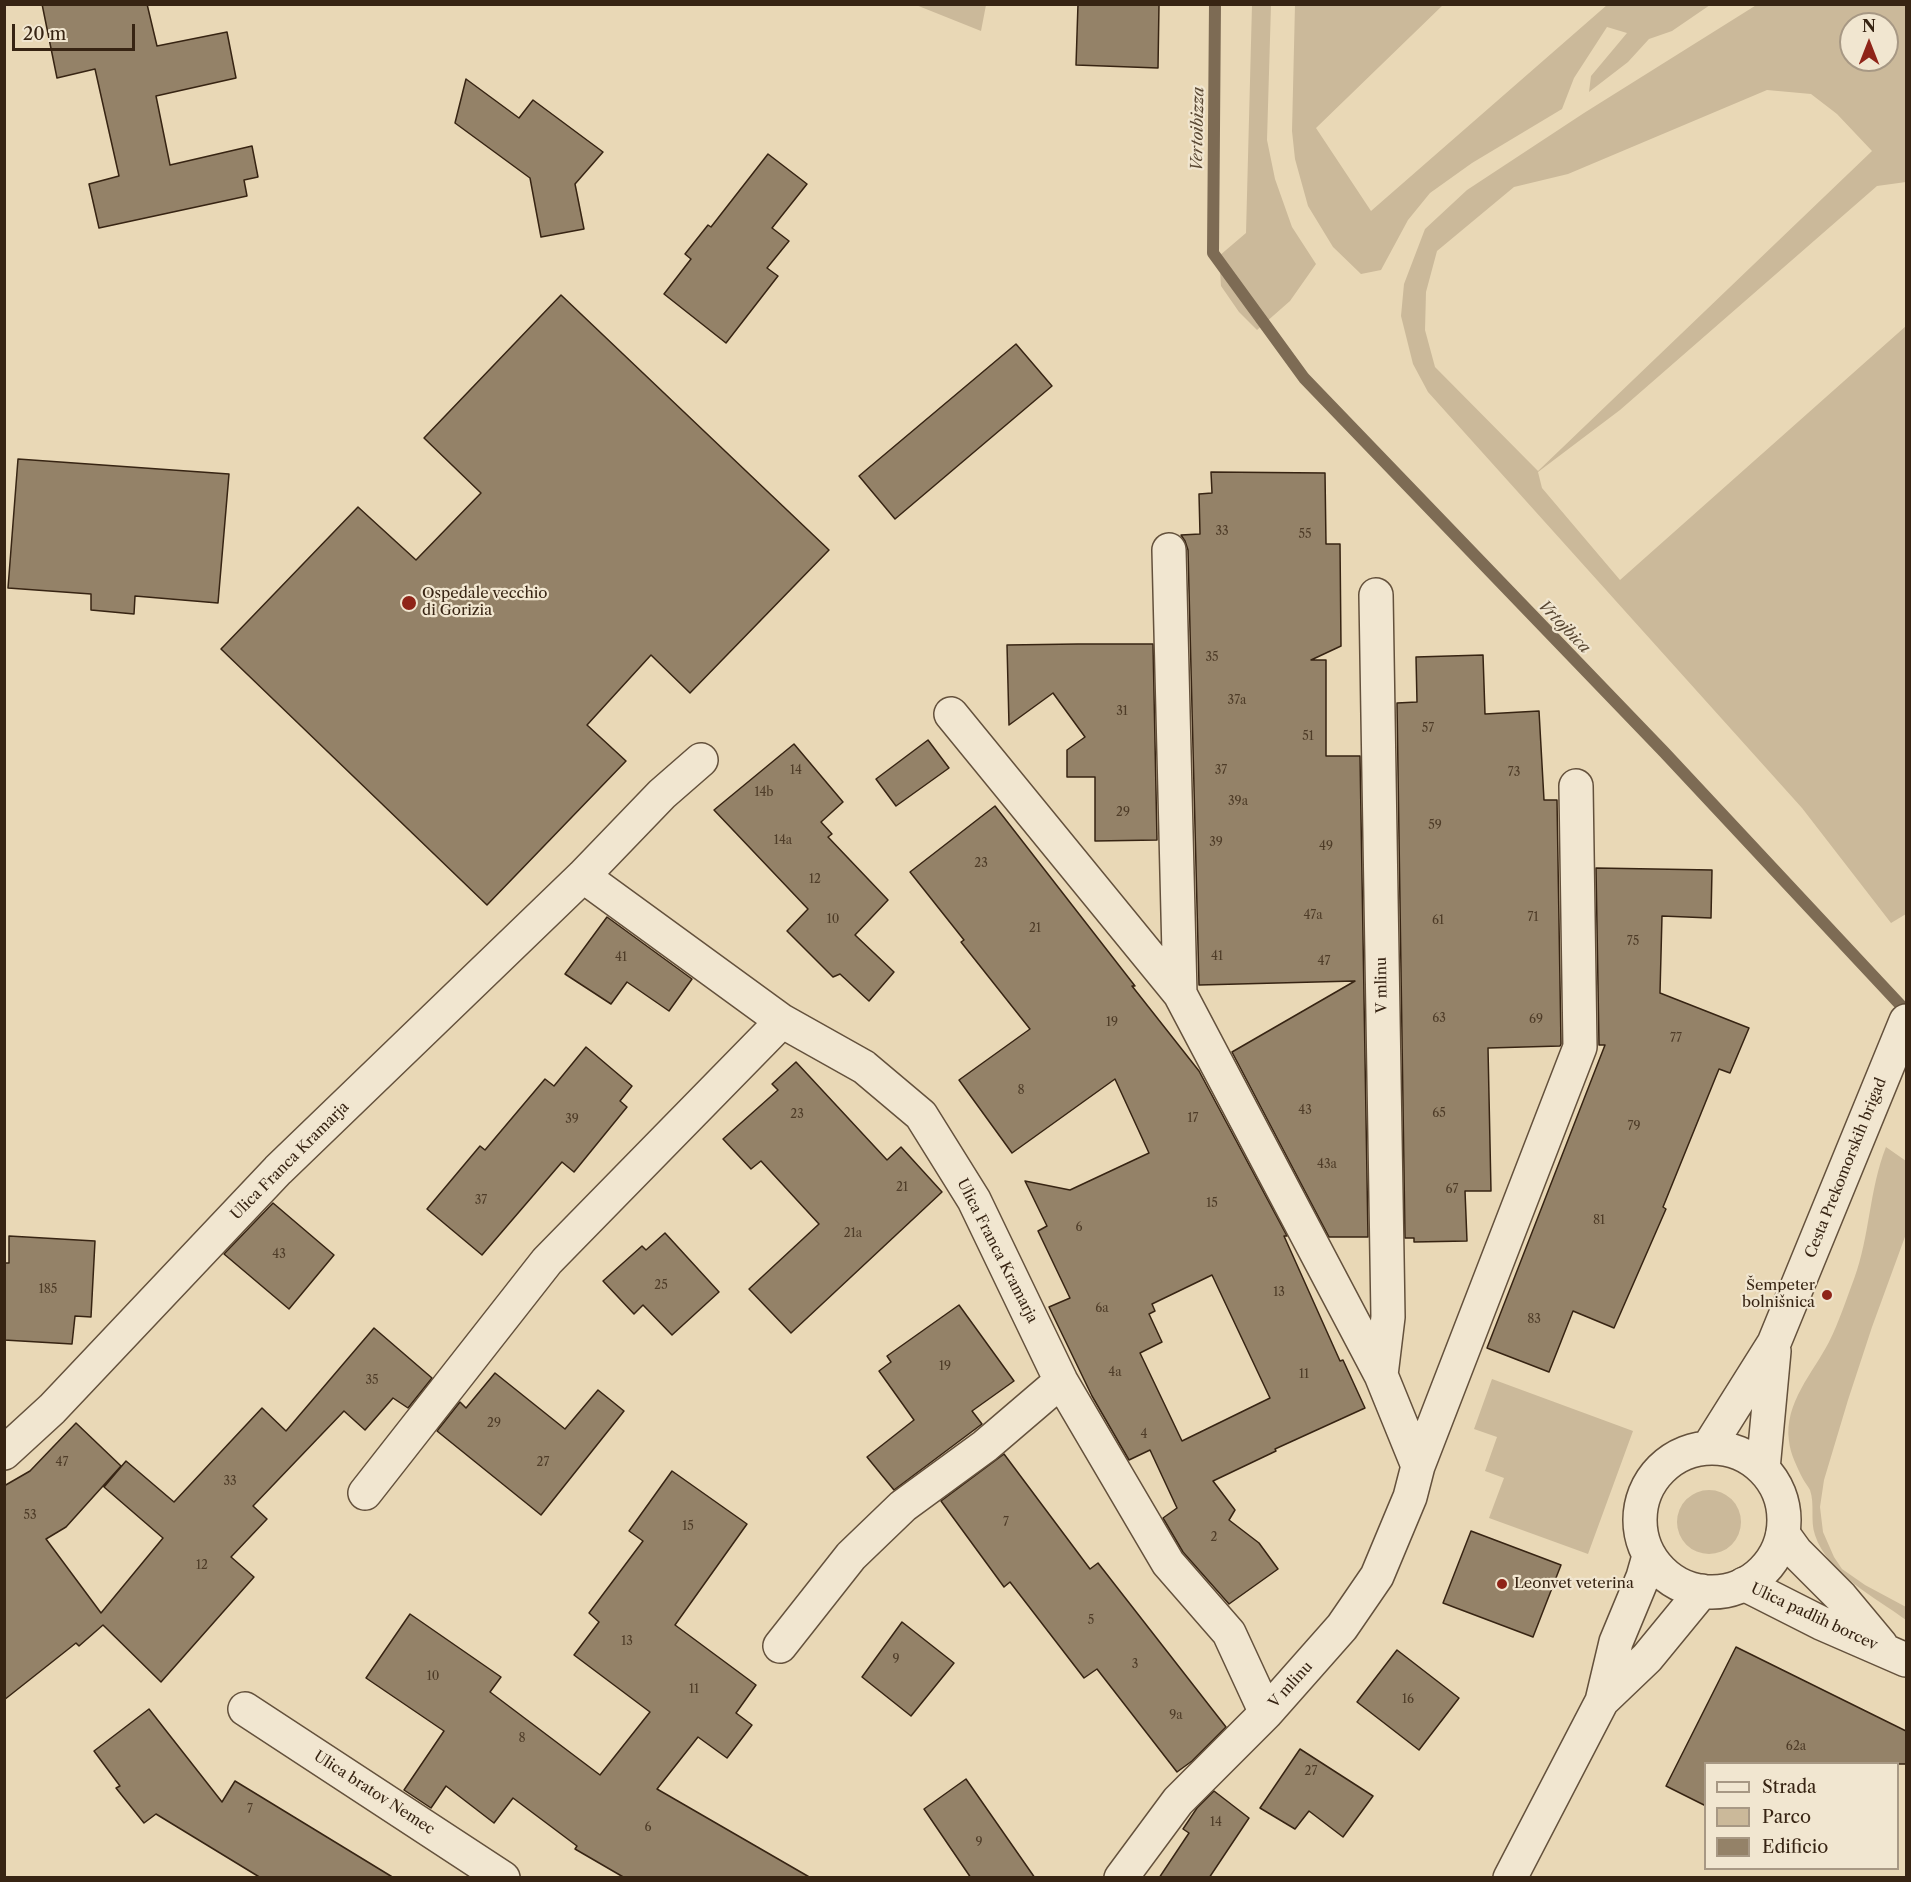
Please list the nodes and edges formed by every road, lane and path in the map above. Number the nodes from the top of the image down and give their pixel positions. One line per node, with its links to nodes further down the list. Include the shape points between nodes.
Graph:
1 (1169, 550): 7 (street, V mlinu)
2 (1376, 595): 11 (street, V mlinu, via 1388,1317)
3 (951, 714): 7 (street, V mlinu)
4 (701, 760): 6 (street, Ulica Franca Kramarja, via 662,794)
5 (1576, 786): 15 (street, V mlinu, via 1580,1047)
6 (583, 876): 8 (street, Ulica Franca Kramarja); 14 (street, Ulica Franca Kramarja, via 278,1170 52,1409)
7 (1180, 994): 11 (street, V mlinu)
8 (782, 1020): 12 (street, Ulica Franca Kramarja, via 864,1067 921,1115 974,1200); 17 (street, via 547,1261)
9 (1906, 1021): 10 (street, Cesta Prekomorskih brigad)
10 (1774, 1343): 13 (street, Cesta Prekomorskih brigad); 16 (street, Cesta Prekomorskih brigad)
11 (1381, 1375): 15 (street, V mlinu)
12 (1061, 1382): 22 (street, via 985,1446 903,1506 851,1556); 26 (street, Ulica Franca Kramarja, via 1168,1563 1228,1633)
13 (1708, 1448): 16 (street, via 1738,1453); 19 (street, via 1687,1452 1669,1462 1644,1495 1639,1516 1641,1537)
14 (4, 1453)
15 (1418, 1466): 26 (street, V mlinu, via 1410,1497 1377,1576 1342,1627)
16 (1763, 1469): 18 (street, via 1781,1499)
17 (365, 1493)
18 (1783, 1534): 20 (street, via 1762,1572); 23 (street, Ulica padlih borcev)
19 (1649, 1556): 21 (street, via 1663,1573); 24 (street, via 1616,1642)
20 (1744, 1584): 21 (street, via 1724,1591); 23 (street, Ulica padlih borcev, via 1821,1623)
21 (1702, 1592): 24 (street, via 1647,1658)
22 (780, 1646)
23 (1896, 1654)
24 (1602, 1701): 29 (street)
25 (245, 1709): 27 (street, Ulica bratov Nemec)
26 (1266, 1713): 28 (street, V mlinu, via 1178,1801)
27 (503, 1878)
28 (1121, 1878)
29 (1510, 1878)

